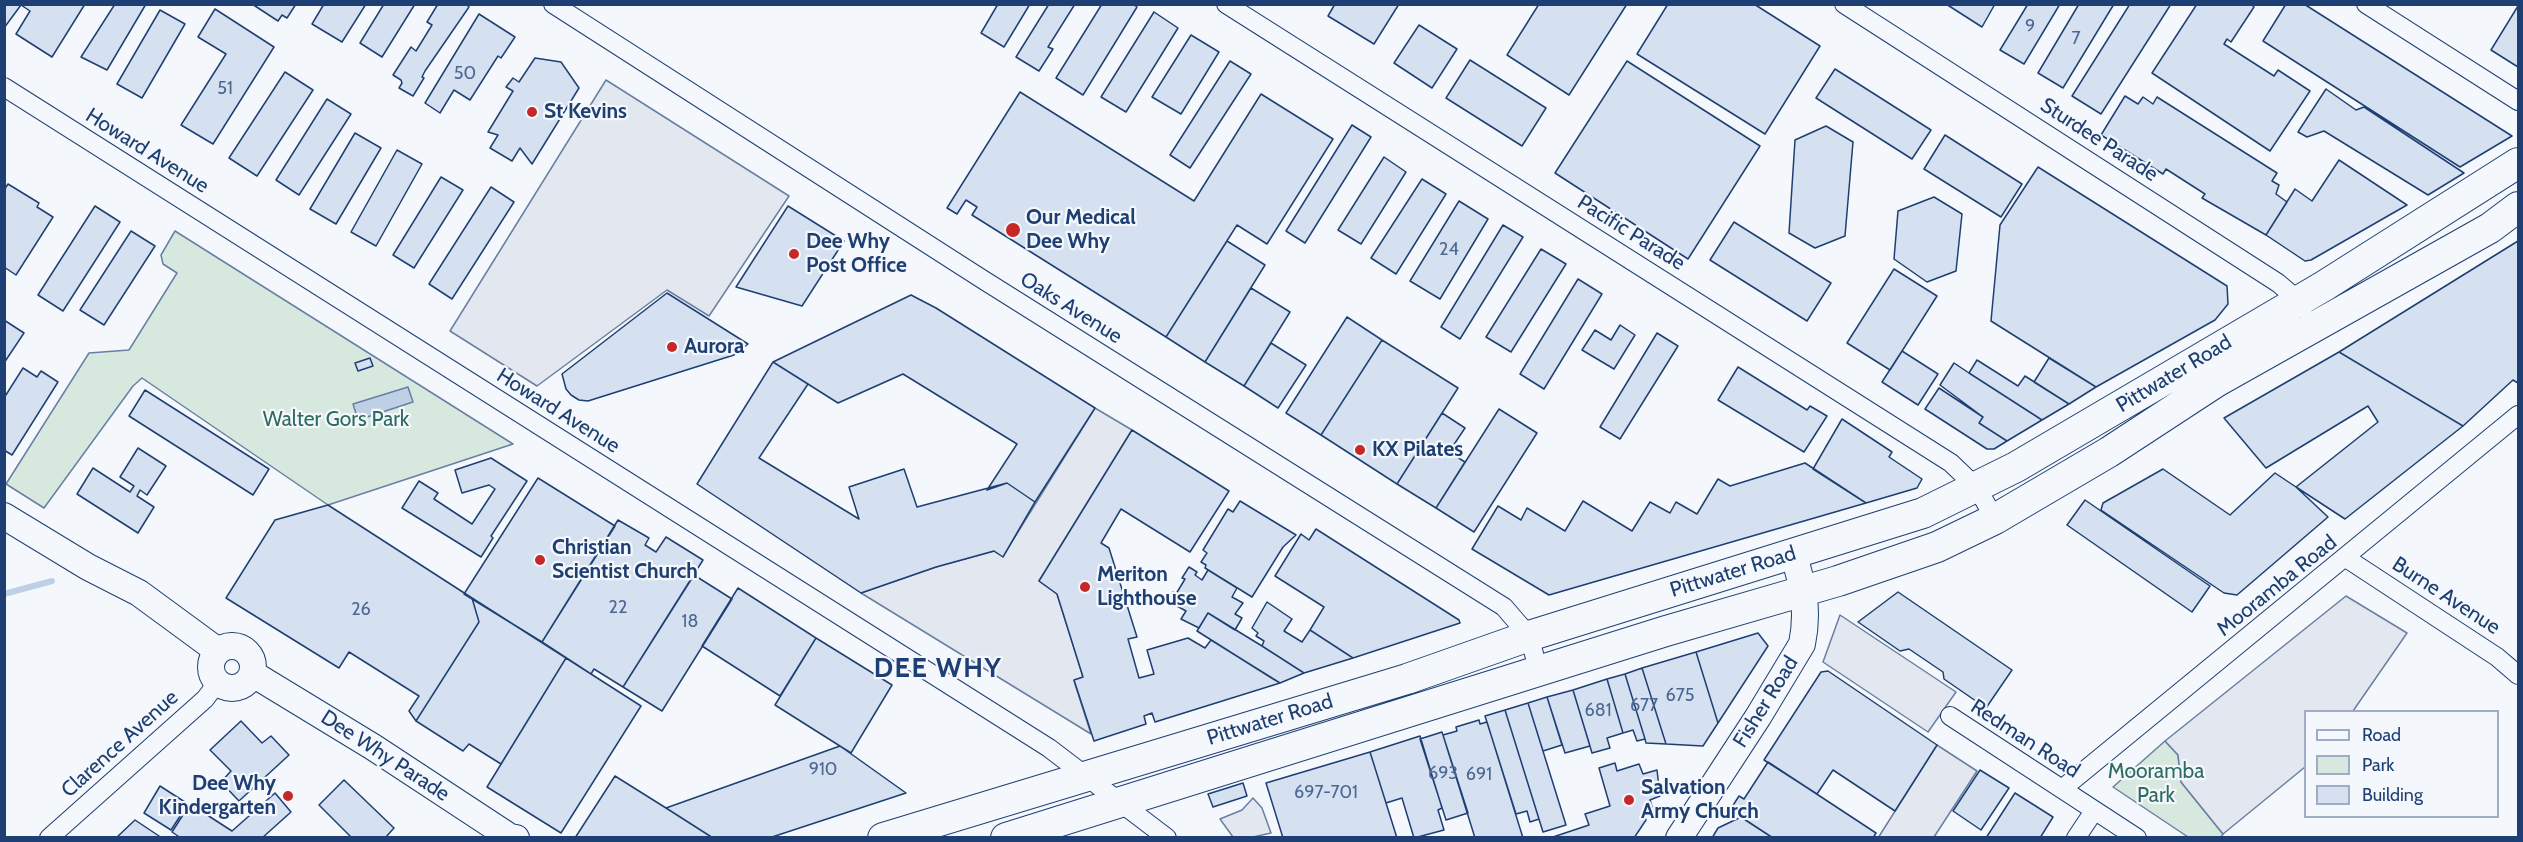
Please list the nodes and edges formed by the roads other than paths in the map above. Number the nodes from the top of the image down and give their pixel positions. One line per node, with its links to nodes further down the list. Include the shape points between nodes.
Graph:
1 (553, 4): 18 (street, Oaks Avenue, via 1504,607)
2 (1226, 4): 12 (street, Pacific Parade, via 1951,463)
3 (1844, 4): 9 (street, Sturdee Parade, via 2196,229)
4 (2366, 4): 6 (street)
5 (4, 87): 25 (street, Howard Avenue)
6 (2518, 100)
7 (2518, 163): 9 (highway, Pittwater Road)
8 (2518, 207): 10 (highway, Pittwater Road, via 2490,228)
9 (2298, 300): 10 (street, Sturdee Parade); 12 (highway, Pittwater Road)
10 (2316, 328): 14 (highway, Pittwater Road, via 2216,382 2109,452)
11 (2518, 415): 16 (street, Mooramba Road)
12 (1977, 488): 14 (street, Pacific Parade); 15 (highway, Pittwater Road, via 1923,513)
13 (4, 516): 19 (main road, via 88,567 139,592)
14 (1995, 519): 17 (highway, Pittwater Road, via 1937,547)
15 (1793, 553): 17 (main road, Fisher Road); 18 (highway, Pittwater Road)
16 (2346, 558): 22 (street, Burne Avenue, via 2497,657); 26 (street, Mooramba Road)
17 (1804, 591): 20 (highway, Pittwater Road); 34 (main road, Fisher Road, via 1802,644)
18 (1529, 636): 20 (street, Oaks Avenue); 25 (highway, Pittwater Road, via 1407,679)
19 (218, 651): 21 (main road, via 231,645 244,649 253,660); 23 (main road, via 211,670)
20 (1539, 672): 27 (highway, Pittwater Road)
21 (252, 674): 23 (main road, via 237,687); 30 (main road, Dee Why Parade)
22 (2518, 675)
23 (218, 682): 29 (street, Clarence Avenue, via 205,699)
24 (1950, 716): 26 (street, Redman Road)
25 (1086, 775): 27 (street, Howard Avenue); 31 (highway, Pittwater Road)
26 (2062, 789): 28 (street, Redman Road)
27 (1122, 801): 32 (highway, Pittwater Road); 33 (street, Howard Avenue)
28 (2094, 811): 35 (street); 36 (street, Redman Road)
29 (49, 837)
30 (512, 837)
31 (883, 837)
32 (1006, 837)
33 (1167, 837)
34 (1679, 837)
35 (2076, 837)
36 (2137, 837)

